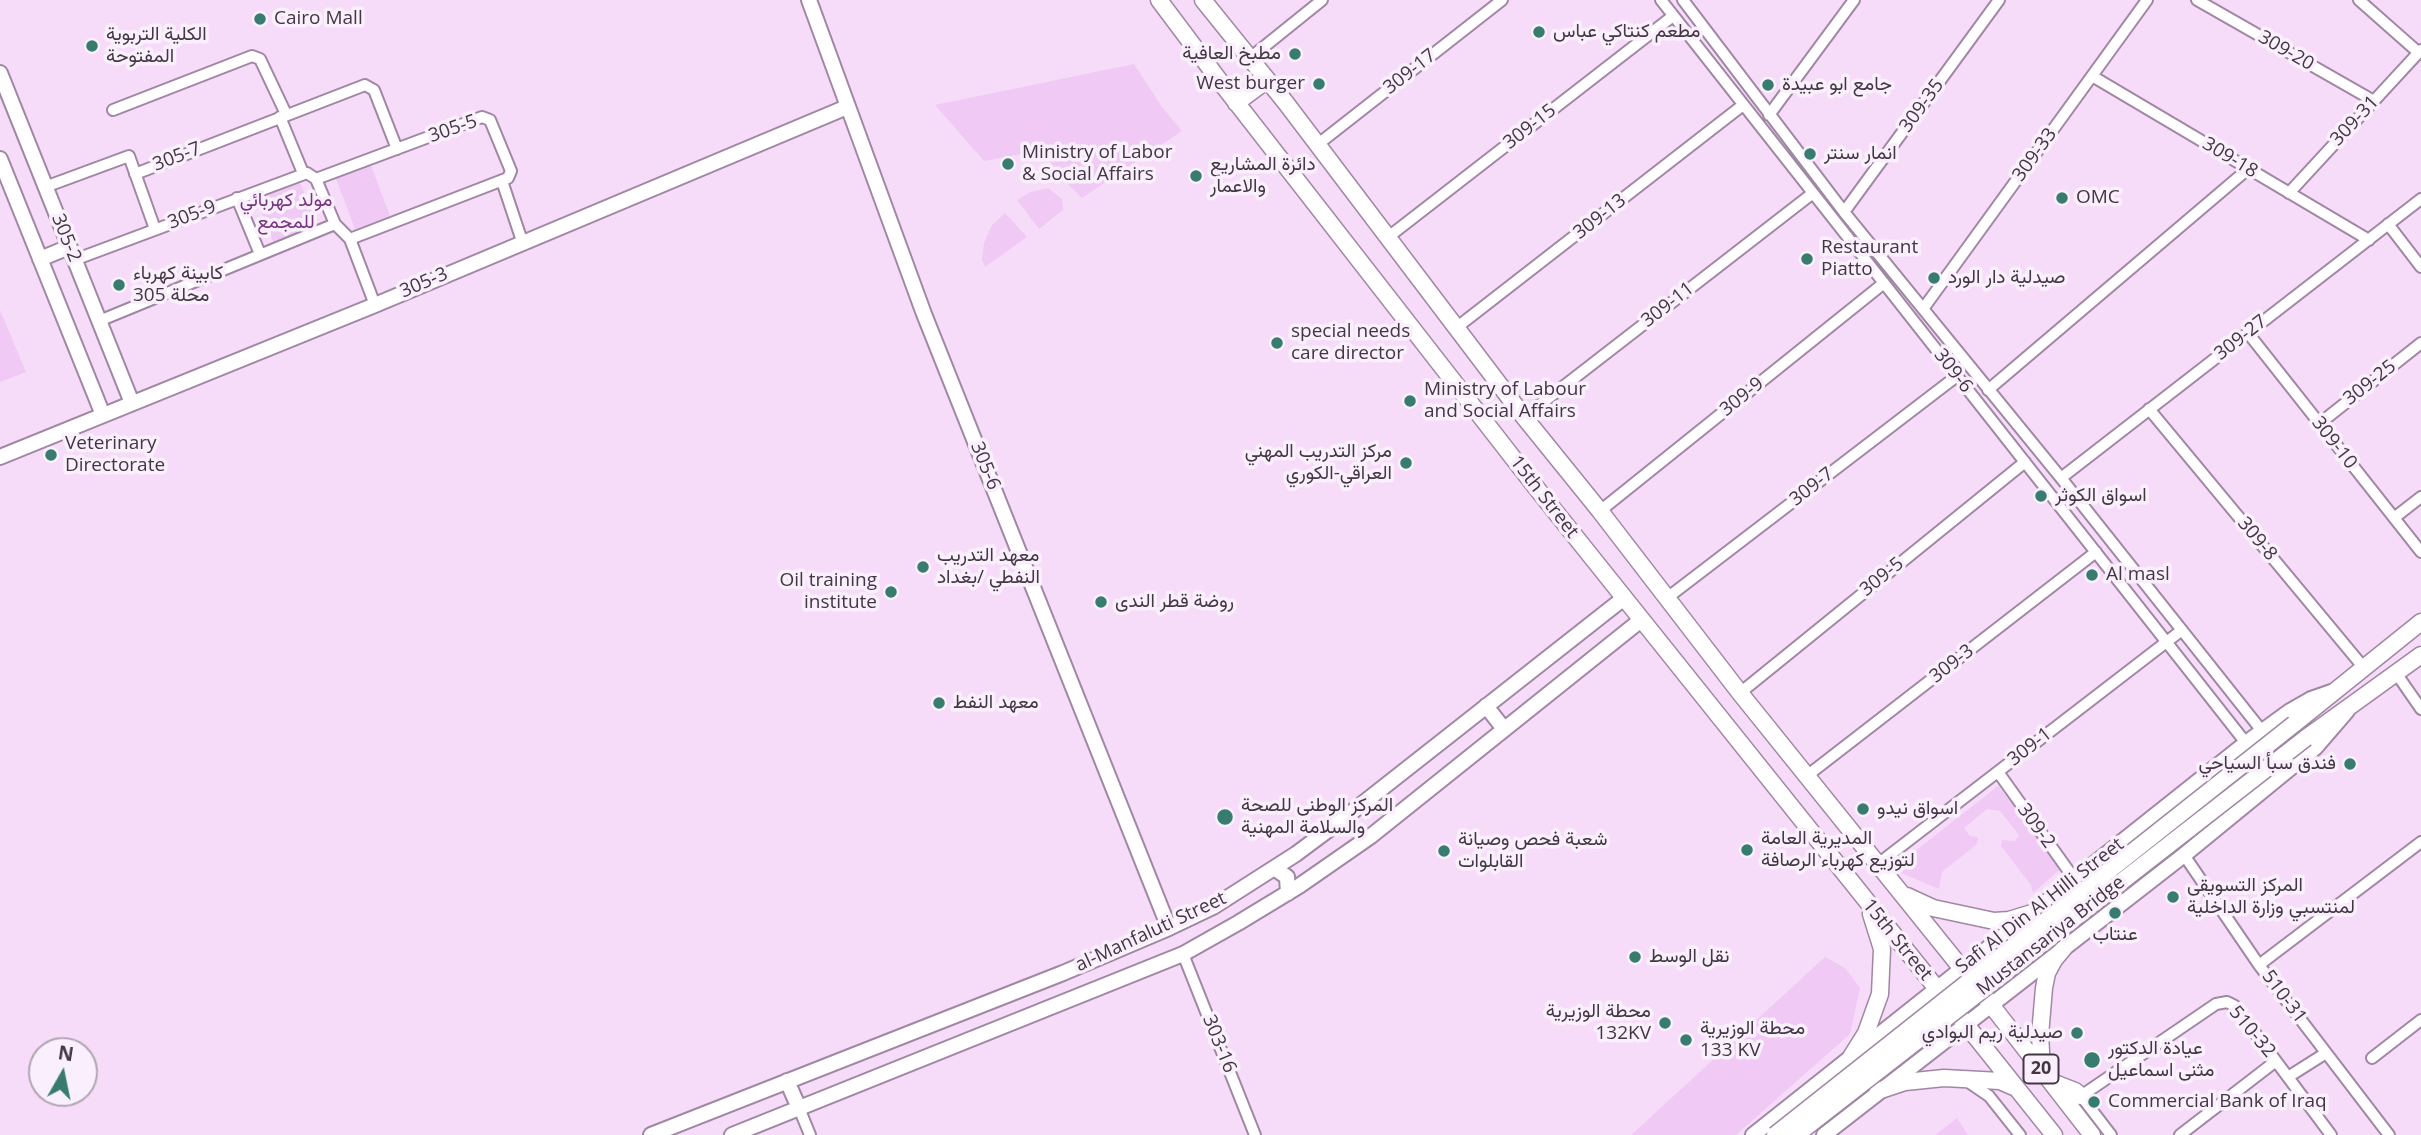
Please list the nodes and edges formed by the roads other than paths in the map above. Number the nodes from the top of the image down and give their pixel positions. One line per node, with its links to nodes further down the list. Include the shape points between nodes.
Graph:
1 (809, 0): 24 (street, 305-6)
2 (1159, 0): 22 (main road, 15th Street)
3 (1203, 0): 17 (main road, 15th Street)
4 (1322, 0): 17 (street)
5 (1502, 0): 28 (street, 309-17)
6 (1661, 0): 13 (street, 309-6)
7 (1683, 0): 14 (street, 309-6)
8 (1854, 0): 26 (street)
9 (1999, 0): 40 (street, 309-35)
10 (2147, 0): 18 (street, 309-33)
11 (2197, 0): 21 (street, 309-20)
12 (2358, 0): 16 (street)
13 (1673, 16): 15 (street, 309-6); 44 (street, 309-15)
14 (1715, 40): 15 (street); 26 (street, 309-6)
15 (1701, 50): 23 (street, 309-6)
16 (2420, 51): 21 (street, 309-31)
17 (1250, 58): 20 (main road, 15th Street)
18 (2092, 76): 31 (street, 309-18); 54 (street, 309-33)
19 (1, 80): 35 (street, 305-2)
20 (1267, 80): 22 (main road); 28 (main road, 15th Street)
21 (2374, 101): 36 (street, 309-31)
22 (1236, 103): 77 (main road, 15th Street)
23 (1743, 105): 37 (street, 309-6); 56 (street, 309-13)
24 (847, 107): 47 (street, 305-3); 108 (street, 305-6, via 924,314)
25 (113, 110): 27 (street, via 254,56 260,59)
26 (1769, 115): 40 (street, 309-6)
27 (283, 116): 29 (street, 305-7, via 369,85); 32 (street, 305-7); 33 (street)
28 (1317, 145): 44 (main road, 15th Street)
29 (397, 149): 33 (street, 305-5); 34 (street, 305-5, via 486,118 511,171)
30 (0, 159): 50 (street, 305-2)
31 (2248, 169): 36 (street, 309-18); 60 (street)
32 (135, 174): 35 (street, 305-7, via 129,156); 43 (street)
33 (310, 175): 38 (street, 305-9); 41 (street)
34 (502, 181): 45 (street); 47 (street)
35 (45, 187): 48 (street, 305-2)
36 (2289, 192): 46 (street, 309-18)
37 (1812, 193): 52 (street, 309-6); 65 (street, 309-11)
38 (237, 198): 43 (street, 305-9); 49 (street)
39 (2421, 199): 42 (street, 309-27)
40 (1844, 212): 54 (street, 309-6)
41 (335, 223): 45 (street); 49 (street)
42 (2388, 225): 46 (street, 309-27); 51 (street)
43 (155, 229): 48 (street, 305-9)
44 (1387, 237): 56 (main road, 15th Street)
45 (350, 239): 53 (street)
46 (2369, 240): 57 (street, 309-27)
47 (522, 241): 53 (street, 305-3)
48 (72, 253): 50 (street); 55 (street, 305-2)
49 (260, 254): 55 (street)
50 (40, 259): 64 (street, 305-2)
51 (2421, 267)
52 (1884, 283): 59 (street, 309-6); 71 (street, 309-9)
53 (374, 305): 62 (street, 305-3)
54 (1923, 309): 60 (street, 309-6)
55 (99, 321): 62 (street, 305-2)
56 (1456, 328): 65 (main road, 15th Street)
57 (2248, 333): 63 (street, 309-27); 66 (street, 309-10)
58 (2421, 343): 66 (street, 309-25)
59 (1957, 376): 61 (street, 309-6); 78 (street, 309-7)
60 (1984, 385): 61 (street); 69 (street, 309-6)
61 (1969, 391): 68 (street, 309-6)
62 (132, 403): 64 (street, 305-3)
63 (2150, 410): 69 (street, 309-27); 84 (street, 309-8)
64 (103, 415): 67 (street, 305-3)
65 (1524, 417): 71 (main road, 15th Street)
66 (2319, 424): 72 (street, 309-10)
67 (0, 457)
68 (2025, 462): 74 (street, 309-6); 87 (street, 309-5)
69 (2061, 478): 73 (street, 309-6)
70 (2421, 497): 72 (street)
71 (1600, 511): 78 (main road, 15th Street)
72 (2394, 518): 76 (street, 309-10)
73 (2101, 528): 74 (street); 81 (street, 309-6)
74 (2086, 539): 75 (street, 309-6)
75 (2096, 552): 82 (street, 309-6); 96 (street, 309-3)
76 (2421, 552)
77 (1623, 597): 79 (main road, 15th Street); 88 (street, al-Manfaluti Street)
78 (1667, 598): 87 (main road, 15th Street)
79 (1641, 620): 92 (street, al-Manfaluti Street); 106 (main road, 15th Street)
80 (2421, 622): 84 (main road, Safi Al Din Al Hilli Street)
81 (2182, 630): 82 (street, 309-1); 93 (street, 309-6)
82 (2166, 641): 94 (street, 309-6); 95 (street, 309-1)
83 (2421, 655): 85 (main road)
84 (2364, 668): 86 (main road, Safi Al Din Al Hilli Street)
85 (2396, 673): 89 (main road); 90 (street)
86 (2336, 690): 91 (main road, Safi Al Din Al Hilli Street); 93 (street, Safi Al Din Al Hilli Street, via 2311,699)
87 (1740, 693): 96 (main road, 15th Street)
88 (1486, 706): 92 (street); 98 (street, al-Manfaluti Street)
89 (2349, 709): 99 (street, via 2316,747); 137 (main road, Mustansariya Bridge, bridge)
90 (2421, 709)
91 (2294, 724): 136 (main road, Mustansariya Bridge, bridge)
92 (1504, 729): 102 (street, al-Manfaluti Street)
93 (2262, 731): 94 (street, Safi Al Din Al Hilli Street)
94 (2246, 743): 103 (street, Safi Al Din Al Hilli Street)
95 (1997, 772): 100 (street, 309-1); 103 (street, 309-2)
96 (1808, 775): 100 (main road, 15th Street)
97 (2421, 842): 111 (street)
98 (1296, 854): 101 (street, al-Manfaluti Street); 102 (street, via 1299,869)
99 (2184, 855): 109 (street); 111 (street, 510-31)
100 (1878, 864): 104 (main road, 15th Street)
101 (1274, 868): 105 (street, via 1287,877); 108 (street, al-Manfaluti Street)
102 (1313, 877): 105 (street, al-Manfaluti Street)
103 (2075, 880): 107 (street, Safi Al Din Al Hilli Street)
104 (1895, 885): 107 (main road, via 1911,899 1975,918 2009,920); 112 (main road, 15th Street)
105 (1288, 893): 110 (street, al-Manfaluti Street)
106 (1868, 905): 114 (main road, 15th Street); 120 (main road, via 1882,949 1880,994 1866,1033)
107 (2032, 913): 112 (street, Safi Al Din Al Hilli Street)
108 (1169, 929): 113 (street, al-Manfaluti Street)
109 (2064, 948): 116 (street); 123 (main road, via 2047,973 2044,988 2040,1035)
110 (1182, 954): 115 (street, al-Manfaluti Street); 131 (street, 303-16)
111 (2259, 965): 119 (street, 510-31)
112 (1964, 972): 114 (street, Safi Al Din Al Hilli Street)
113 (1063, 973): 115 (street); 126 (street, al-Manfaluti Street)
114 (1939, 991): 120 (street, Safi Al Din Al Hilli Street)
115 (1073, 998): 130 (street, al-Manfaluti Street)
116 (1988, 1000): 117 (street); 123 (main road, 20)
117 (1962, 1020): 127 (main road, 20); 128 (street)
118 (2421, 1020): 121 (street)
119 (2326, 1053): 124 (street); 145 (street, 510-31)
120 (1850, 1056): 135 (street, Safi Al Din Al Hilli Street)
121 (2372, 1058)
122 (2276, 1062): 124 (street, 510-32); 129 (street, 510-32, via 2235,1006 2227,1002 2216,1004); 143 (street)
123 (2047, 1076): 129 (main road); 141 (main road, 20)
124 (2288, 1077): 144 (street, 510-32)
125 (1961, 1078): 127 (main road, via 2000,1081); 128 (main road, via 1905,1082); 139 (street, via 1989,1096)
126 (787, 1081): 130 (street); 132 (street, al-Manfaluti Street)
127 (2018, 1089): 140 (main road, 20)
128 (1878, 1091): 138 (street)
129 (2081, 1096): 142 (street)
130 (799, 1108): 133 (street, al-Manfaluti Street); 134 (street)
131 (1252, 1134)
132 (651, 1135)
133 (732, 1135)
134 (810, 1135)
135 (1757, 1135)
136 (1775, 1135)
137 (1796, 1135)
138 (1824, 1135)
139 (2021, 1135)
140 (2053, 1135)
141 (2092, 1135)
142 (2111, 1135)
143 (2180, 1135)
144 (2331, 1135)
145 (2389, 1135)

